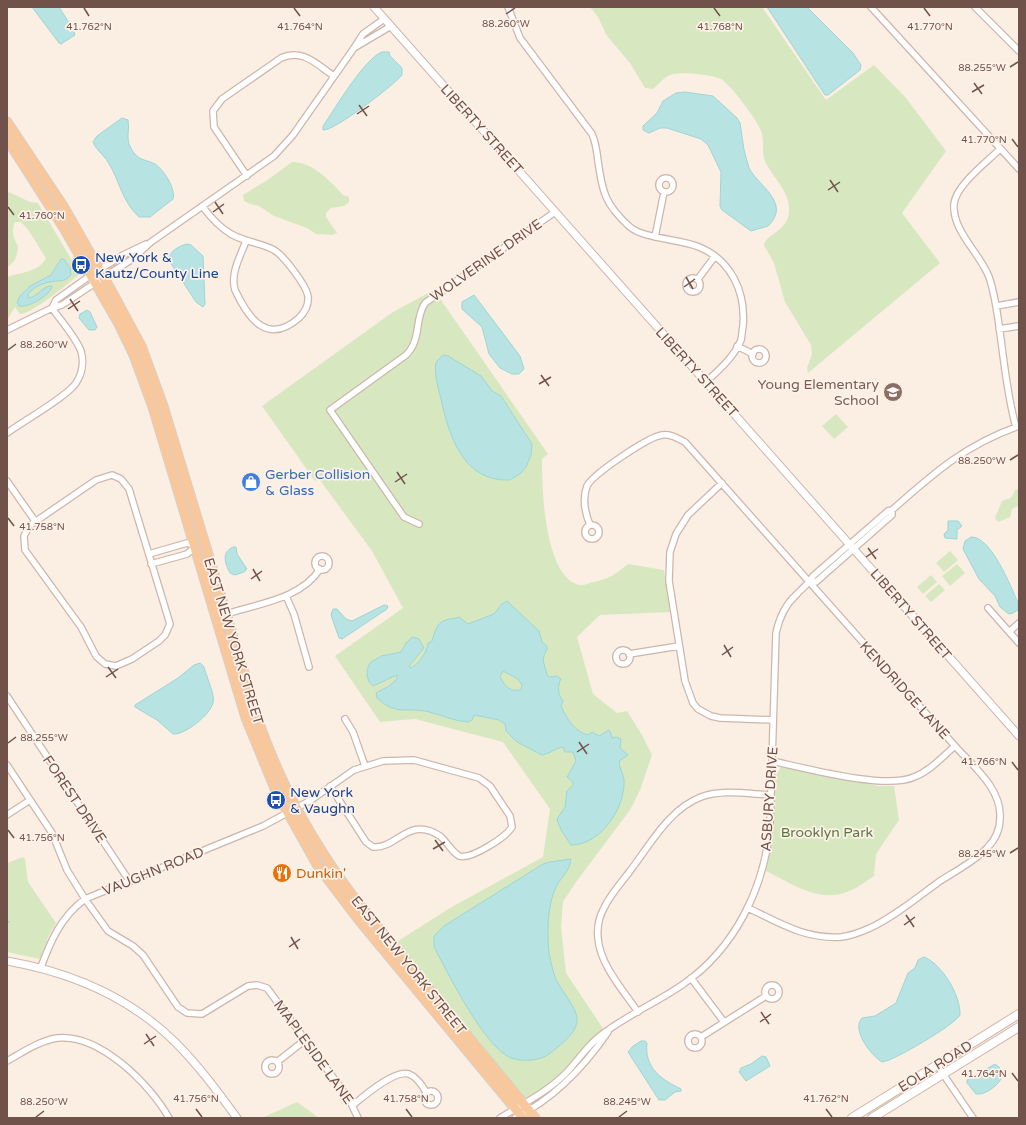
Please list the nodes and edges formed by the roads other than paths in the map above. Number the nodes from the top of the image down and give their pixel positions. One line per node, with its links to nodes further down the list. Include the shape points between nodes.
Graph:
1 (374, 7): 5 (street, LIBERTY STREET)
2 (508, 7): 18 (street, via 520,38 592,134 606,199 630,228)
3 (871, 7): 12 (street)
4 (975, 7): 8 (street)
5 (384, 19): 6 (street, LIBERTY STREET); 7 (street, via 363,34)
6 (391, 26): 7 (street); 17 (street, LIBERTY STREET)
7 (354, 48): 9 (street)
8 (1019, 51)
9 (334, 76): 14 (street, via 293,135 274,156); 14 (street, via 305,56 293,54 281,58 218,102 212,116 214,127)
10 (7, 122): 22 (main road, EAST NEW YORK STREET, via 44,176)
11 (7, 139): 23 (main road, EAST NEW YORK STREET, via 50,204)
12 (1000, 149): 13 (street); 26 (street, via 963,185 954,203 957,222 986,271)
13 (1019, 169)
14 (246, 176): 16 (street)
15 (664, 192): 18 (street)
16 (204, 207): 19 (street, via 224,230); 20 (street)
17 (555, 212): 33 (street, LIBERTY STREET); 40 (street, WOLVERINE DRIVE, via 425,303 421,309 413,348 330,410 404,517)
18 (656, 237): 21 (street, via 695,245)
19 (246, 241): 19 (street, via 276,251 306,291 308,303 303,314 282,330 268,330 258,325 235,290 234,274)
20 (151, 242): 22 (street, via 131,260); 22 (street, via 123,255)
21 (715, 256): 24 (street); 31 (street, via 732,275 742,298 744,315 741,340)
22 (102, 274): 23 (street); 23 (street); 43 (main road, EAST NEW YORK STREET, via 135,334 152,374)
23 (93, 278): 27 (street, via 62,305); 27 (street, via 56,300); 43 (main road, EAST NEW YORK STREET, via 119,324 140,371)
24 (698, 279)
25 (1019, 302): 26 (street)
26 (996, 306): 29 (street)
27 (52, 308): 30 (street); 35 (street, via 81,351 80,374 76,383 66,393)
28 (1019, 326): 29 (street)
29 (999, 328): 34 (street, via 1008,394)
30 (7, 330)
31 (737, 346): 32 (street); 33 (street, via 727,362)
32 (752, 354)
33 (706, 382): 42 (street, LIBERTY STREET)
34 (1017, 427): 38 (street, ASBURY DRIVE, via 986,439 954,458)
35 (7, 433)
36 (7, 481): 39 (street)
37 (722, 483): 41 (street, KENDRIDGE LANE, via 684,442 670,435 656,436 618,459 592,480 585,498); 48 (street, KENDRIDGE LANE); 55 (street, via 688,515 676,534 670,552 669,581)
38 (892, 510): 42 (street, ASBURY DRIVE); 44 (street, ASBURY DRIVE, via 892,515)
39 (35, 521): 45 (street, via 96,480 112,475 129,489); 46 (street, via 26,531 25,550 81,627 96,656 106,664 116,666 132,659 159,641 169,628 170,618)
40 (419, 524)
41 (590, 525)
42 (849, 544): 44 (street, LIBERTY STREET); 48 (street, ASBURY DRIVE, via 812,576)
43 (200, 545): 45 (street, via 187,543); 46 (street, via 187,554); 51 (main road, EAST NEW YORK STREET); 70 (main road, EAST NEW YORK STREET, via 248,724)
44 (854, 550): 48 (street, ASBURY DRIVE, via 816,582); 61 (street, LIBERTY STREET)
45 (149, 554): 46 (street)
46 (151, 564)
47 (320, 569): 49 (street, via 308,582)
48 (810, 582): 60 (street, ASBURY DRIVE, via 788,604 777,627); 62 (street, KENDRIDGE LANE)
49 (286, 596): 51 (street); 57 (street, via 294,614)
50 (988, 608): 53 (street)
51 (226, 614): 69 (main road, EAST NEW YORK STREET, via 261,729)
52 (1019, 623): 53 (street)
53 (1009, 632): 54 (street)
54 (1019, 643)
55 (679, 646): 56 (street); 60 (street, via 687,690 698,709 720,718)
56 (629, 654)
57 (309, 667)
58 (7, 696): 72 (street, FOREST DRIVE)
59 (345, 719): 65 (street, via 353,732)
60 (773, 720): 63 (street, ASBURY DRIVE)
61 (1018, 733)
62 (955, 746): 63 (street, via 921,774 895,782); 74 (street, KENDRIDGE LANE, via 991,787 999,802 997,832 992,842 980,854 871,927 848,936 806,934 787,928)
63 (772, 761): 67 (street, ASBURY DRIVE)
64 (7, 765): 68 (street)
65 (365, 766): 66 (street, VAUGHN ROAD); 66 (street, VAUGHN ROAD, via 383,761 414,760 479,778 490,786 510,816 512,827 505,835 468,857 459,856 440,836 426,830 412,830 384,845 373,847 366,842)
66 (330, 786): 69 (street, VAUGHN ROAD)
67 (771, 795): 74 (street, ASBURY DRIVE, via 767,849); 79 (street, via 719,794 703,796 686,805 664,825 609,899 598,923 601,953)
68 (30, 800): 71 (street); 73 (street, via 52,833 67,870)
69 (296, 808): 70 (street, VAUGHN ROAD); 92 (main road, EAST NEW YORK STREET, via 321,852 353,897)
70 (287, 813): 72 (street, VAUGHN ROAD, via 263,826); 92 (main road, EAST NEW YORK STREET, via 341,899)
71 (7, 815)
72 (130, 882): 73 (street, VAUGHN ROAD)
73 (85, 900): 76 (street, VAUGHN ROAD, via 58,928); 85 (street, MAPLESIDE LANE, via 108,931 143,955 174,1004 186,1013 206,1012 248,986 256,985 267,988)
74 (748, 908): 77 (street, ASBURY DRIVE, via 724,946)
75 (7, 961): 76 (street)
76 (41, 967): 94 (street, via 86,982 130,1006 155,1024 192,1060)
77 (691, 978): 79 (street, ASBURY DRIVE); 81 (street)
78 (766, 996): 81 (street)
79 (638, 1012): 83 (street, ASBURY DRIVE)
80 (1019, 1014): 88 (main road, EOLA ROAD)
81 (724, 1022): 84 (street)
82 (1019, 1027): 89 (main road, EOLA ROAD)
83 (608, 1031): 92 (street, ASBURY DRIVE, via 593,1042); 92 (street, ASBURY DRIVE, via 558,1090)
84 (701, 1037)
85 (305, 1040): 87 (street); 91 (street, MAPLESIDE LANE)
86 (7, 1061): 93 (street, via 50,1040 83,1040 98,1047 131,1073 159,1102)
87 (277, 1062)
88 (937, 1065): 89 (street); 97 (main road, EOLA ROAD)
89 (943, 1074): 98 (main road, EOLA ROAD); 99 (street)
90 (426, 1092): 91 (street, via 413,1076 401,1073 391,1077)
91 (352, 1105): 95 (street, MAPLESIDE LANE)
92 (523, 1113): 96 (street, ASBURY DRIVE)
93 (169, 1118)
94 (237, 1118)
95 (358, 1118)
96 (500, 1118)
97 (852, 1118)
98 (872, 1118)
99 (973, 1118)

